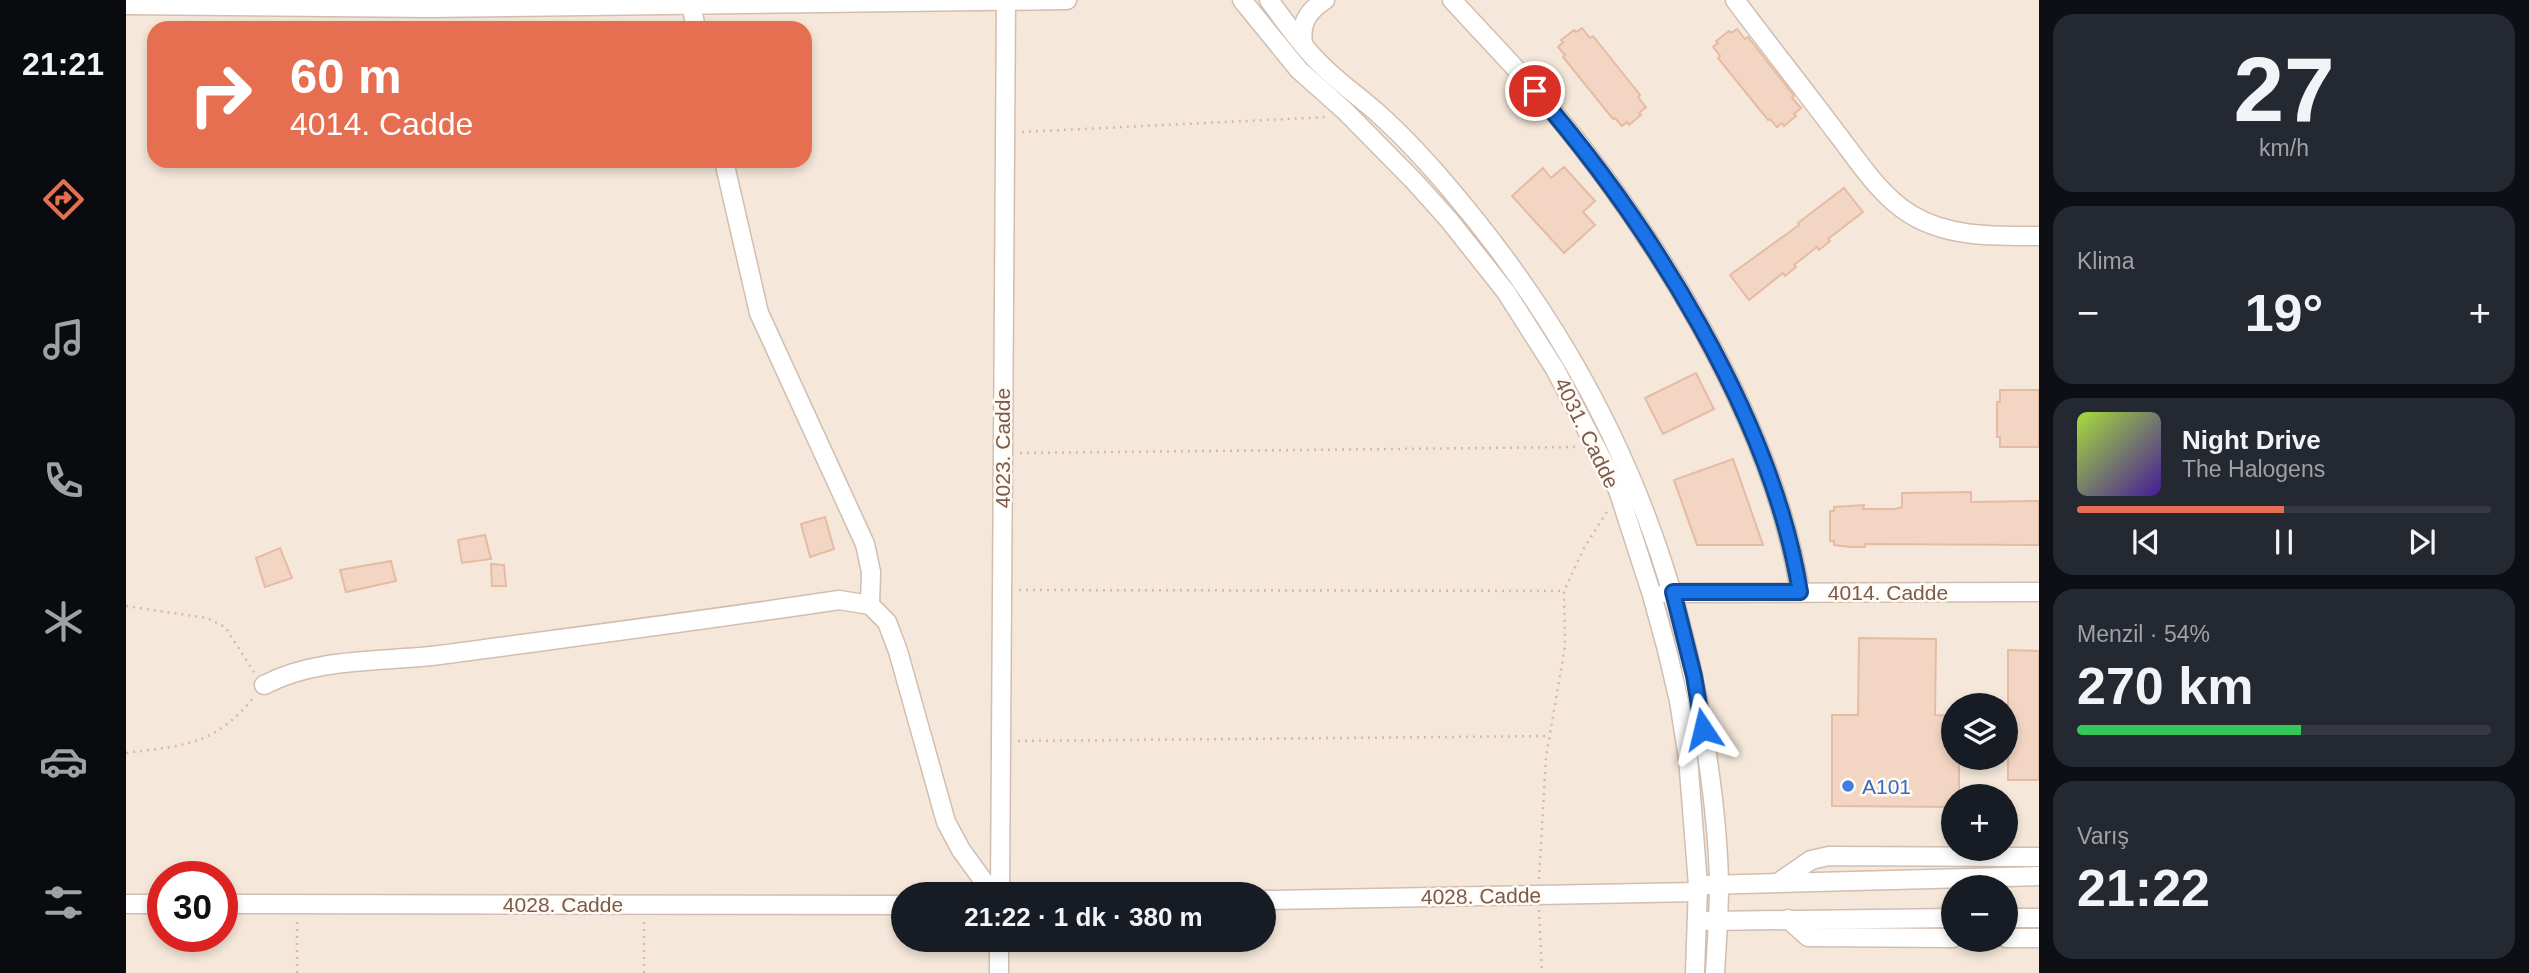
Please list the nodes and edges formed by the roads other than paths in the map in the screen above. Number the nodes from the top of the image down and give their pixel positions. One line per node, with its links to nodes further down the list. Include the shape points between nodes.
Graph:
1 (1067, 0): 7 (street)
2 (1242, 0): 17 (street, 4031. Cadde, via 1299,70 1423,190 1506,292 1555,369 1618,490)
3 (1269, 0): 11 (street, 4031. Cadde)
4 (1325, 0): 11 (street, via 1304,20)
5 (1452, 0): 15 (street, via 1550,107 1672,277 1713,351 1762,459 1788,535)
6 (1735, 0): 13 (street, via 1893,201 1943,228 1977,236)
7 (1006, 1): 8 (street); 23 (street, 4023. Cadde)
8 (691, 3): 9 (street, via 429,8); 10 (street)
9 (126, 5)
10 (695, 21)
11 (1303, 44): 14 (street, 4031. Cadde, via 1383,117 1448,186 1540,307 1622,455)
12 (726, 168): 18 (street, via 759,313 865,544)
13 (2039, 236)
14 (1673, 592): 15 (street, 4014. Cadde); 17 (street, 4014. Cadde); 25 (street, 4031. Cadde, via 1708,755)
15 (1800, 592): 16 (street, 4014. Cadde)
16 (2039, 592)
17 (1652, 595): 26 (street, 4031. Cadde, via 1679,701 1688,758)
18 (870, 605): 19 (street, via 839,600 438,655 318,666 284,674); 22 (street, via 887,622 898,651 946,822)
19 (264, 685)
20 (2039, 857): 24 (street, via 1829,856 1811,860)
21 (2039, 876): 24 (street, 4028. Cadde)
22 (984, 882)
23 (1000, 882)
24 (1779, 882): 25 (street, 4028. Cadde)
25 (1719, 884): 26 (street, 4028. Cadde); 36 (street, 4031. Cadde)
26 (1698, 889): 27 (street, 4028. Cadde); 37 (street, 4031. Cadde)
27 (1276, 900)
28 (126, 904): 29 (street)
29 (147, 904)
30 (238, 904): 31 (street, 4028. Cadde)
31 (891, 905)
32 (1941, 918): 35 (street)
33 (2018, 918): 34 (street)
34 (2039, 918)
35 (1788, 919): 36 (street); 38 (street, via 1808,937)
36 (1717, 920): 37 (street); 44 (street, 4031. Cadde)
37 (1697, 921): 43 (street, 4031. Cadde)
38 (1941, 937)
39 (2018, 938): 40 (street)
40 (2039, 938)
41 (999, 952): 42 (street)
42 (999, 973)
43 (1695, 973)
44 (1716, 973)

